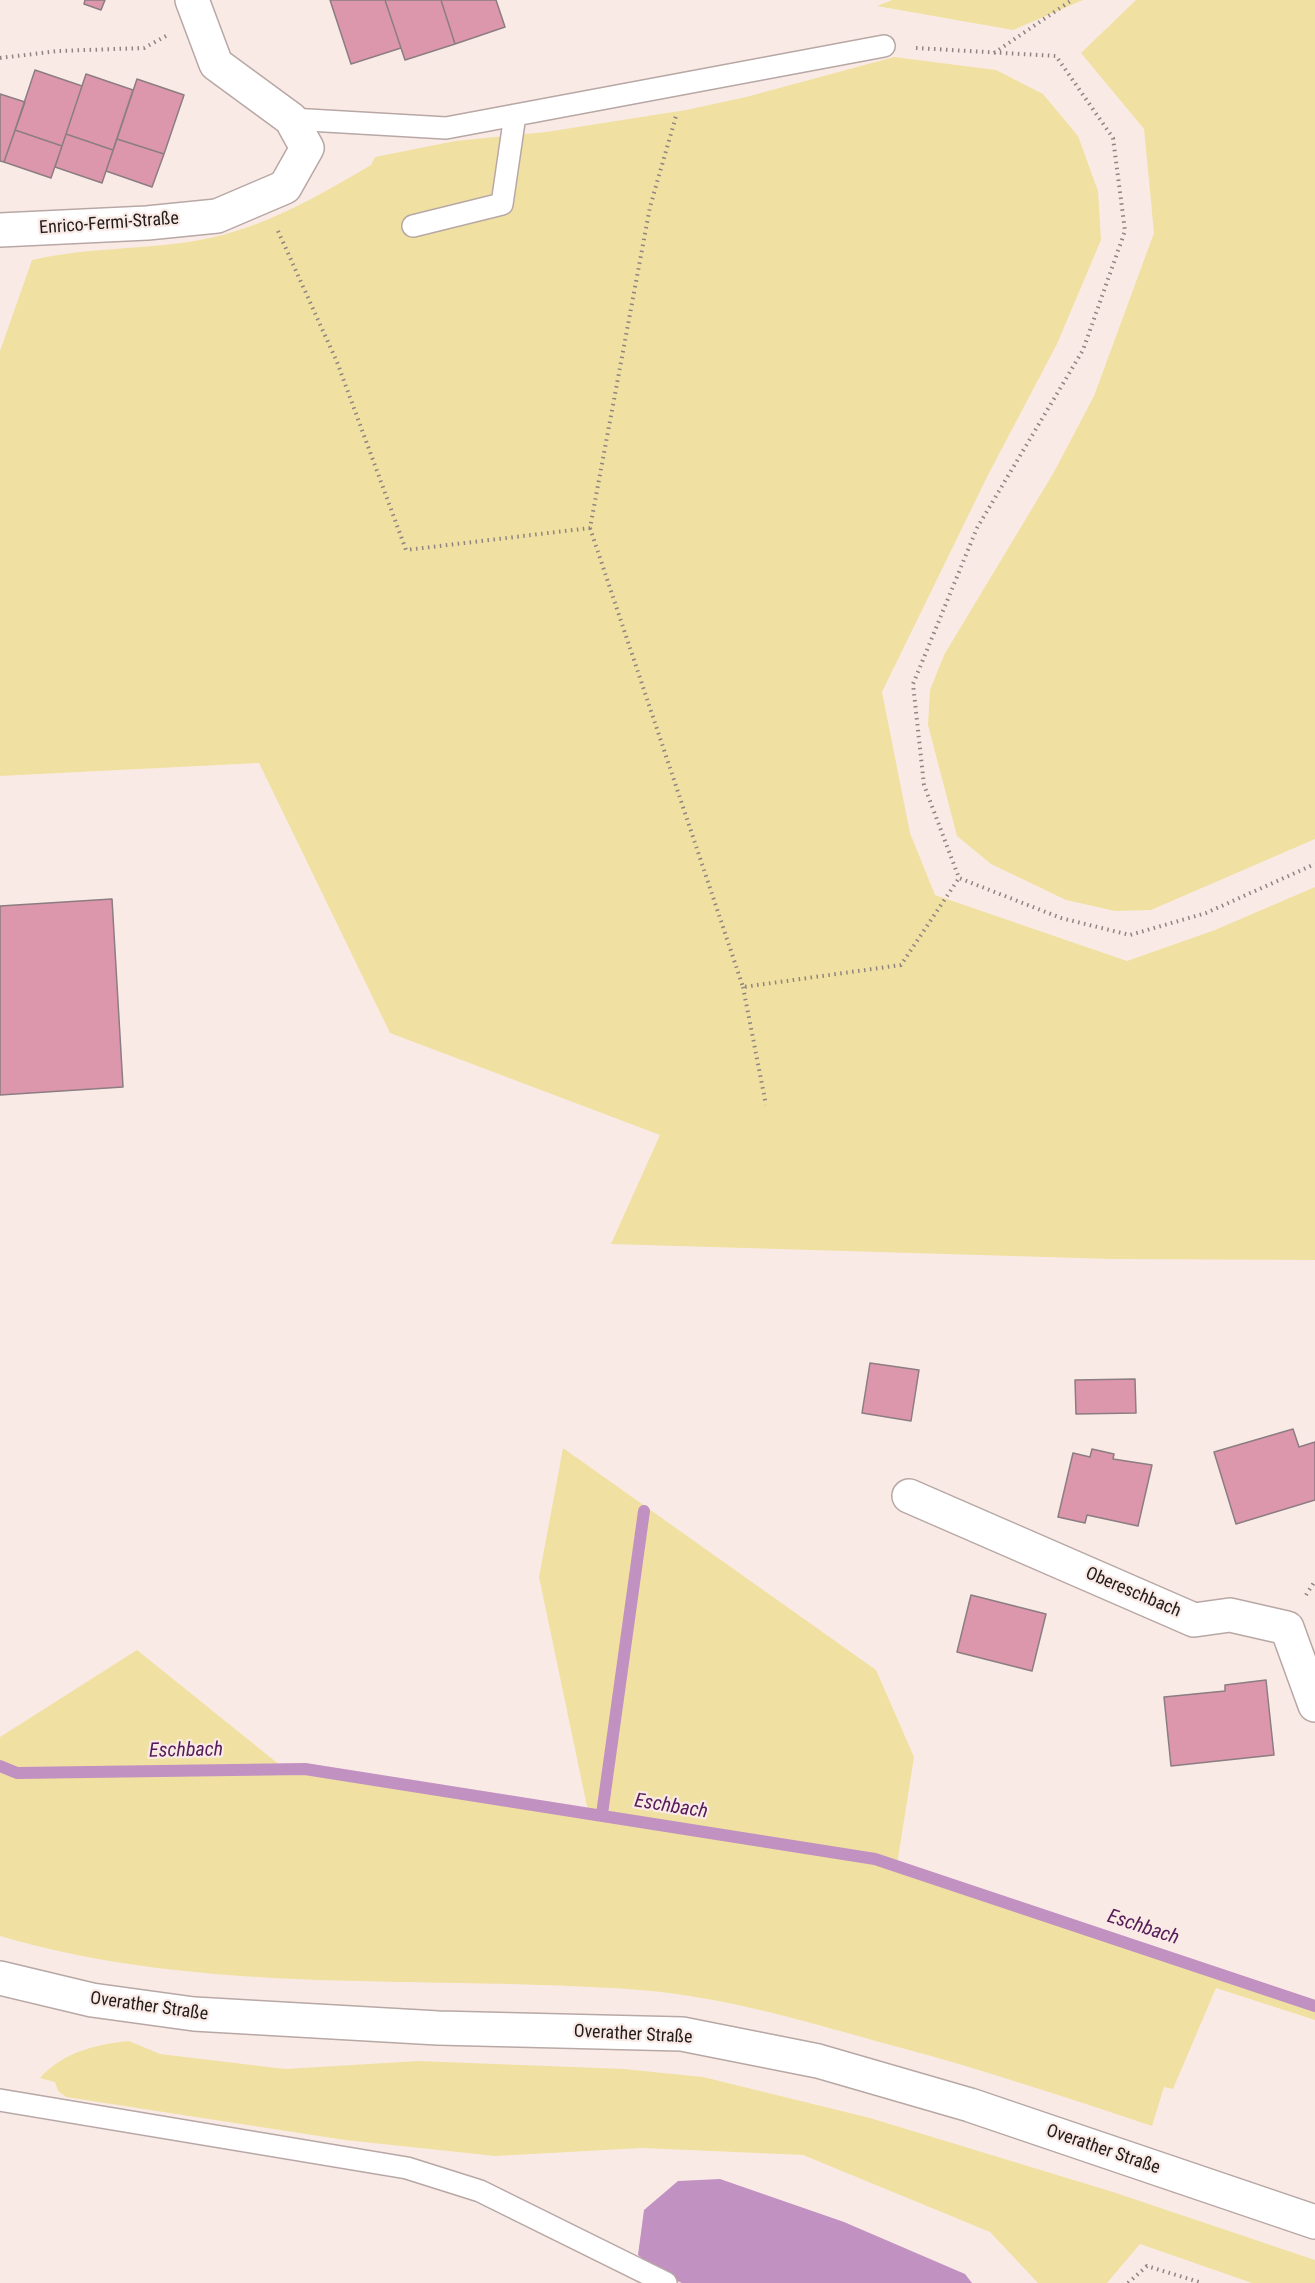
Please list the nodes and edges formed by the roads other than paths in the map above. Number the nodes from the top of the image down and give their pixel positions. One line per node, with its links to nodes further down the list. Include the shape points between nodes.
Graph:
1 (192, 0): 4 (main road, via 216,64)
2 (884, 46): 3 (lane)
3 (515, 115): 4 (lane, via 446,128); 5 (lane, via 502,204)
4 (291, 119): 6 (main road, Enrico-Fermi-Straße, via 307,148 285,187 217,216)
5 (413, 226)
6 (0, 230)
7 (909, 1496): 8 (main road, Obereschbach, via 1194,1620 1230,1615 1287,1628)
8 (1315, 1705)
9 (0, 1978): 11 (main road, Overather Straße, via 92,2000 194,2014 438,2028 682,2034 818,2061 970,2105)
10 (0, 2100): 12 (lane, via 407,2168 480,2191)
11 (1315, 2223)
12 (666, 2283)

